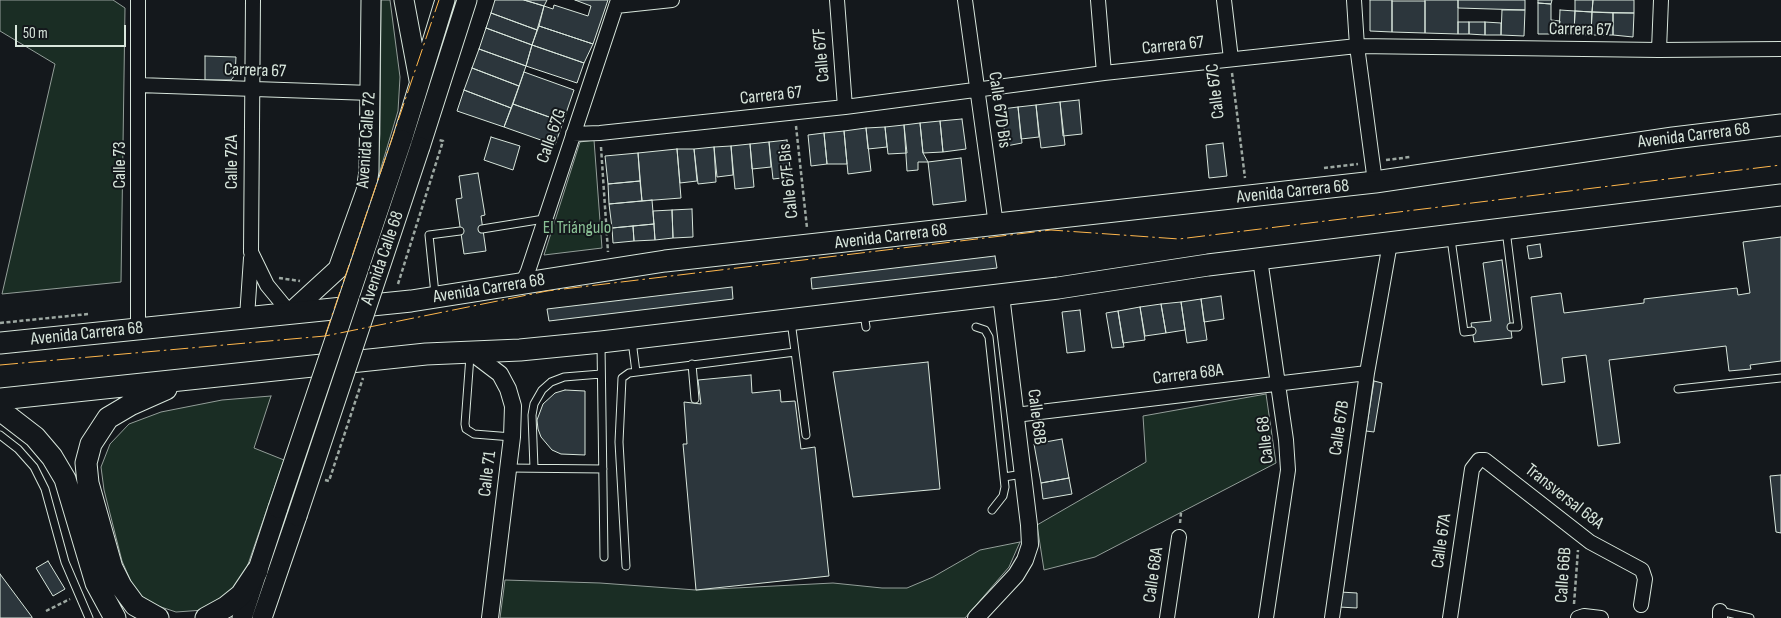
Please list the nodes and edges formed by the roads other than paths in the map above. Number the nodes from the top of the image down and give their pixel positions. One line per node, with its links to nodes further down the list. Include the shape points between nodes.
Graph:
1 (138, 0): 21 (street, Calle 73)
2 (253, 0): 22 (street, Calle 72A)
3 (371, 0): 24 (main road, Avenida Calle 72)
4 (404, 0): 20 (main road)
5 (446, 0): 20 (main road, Avenida Calle 68)
6 (467, 0): 90 (main road, Avenida Calle 68, bridge, via 428,143)
7 (672, 0): 14 (street)
8 (837, 0): 25 (street, Calle 67F)
9 (965, 0): 23 (street, Calle 67D Bis)
10 (1098, 0): 19 (street)
11 (1224, 0): 18 (street, Calle 67C)
12 (1354, 0): 15 (street)
13 (1661, 0): 17 (street)
14 (617, 3): 27 (street, Calle 67G)
15 (1357, 46): 17 (street, Carrera 67); 18 (street, Carrera 67); 28 (street)
16 (1781, 49): 17 (street, Carrera 67)
17 (1659, 50)
18 (1231, 59): 19 (street, Carrera 67)
19 (1104, 73): 23 (street, Carrera 67)
20 (420, 82): 81 (main road, Avenida Calle 68, bridge)
21 (138, 86): 22 (street, Carrera 67); 47 (street, Calle 73)
22 (252, 89): 24 (street, Carrera 67); 37 (street, Calle 72A)
23 (978, 91): 25 (street, Carrera 67); 31 (street, Calle 67D Bis)
24 (371, 93): 42 (main road, Avenida Calle 72, via 368,181 344,255 330,279)
25 (845, 107): 27 (street, Carrera 67)
26 (1781, 125): 28 (main road, Avenida Carrera 68)
27 (573, 134): 30 (street, Calle 67G)
28 (1375, 182): 31 (main road, Avenida Carrera 68)
29 (1781, 195): 33 (main road)
30 (544, 219): 32 (lane); 39 (street, Calle 67G)
31 (996, 225): 39 (main road, Avenida Carrera 68, via 665,261)
32 (482, 229)
33 (1506, 229): 35 (main road); 46 (lane, via 1518,326)
34 (460, 231): 41 (lane, via 429,235)
35 (1451, 236): 36 (main road); 48 (lane, via 1464,332)
36 (1390, 243): 38 (main road); 56 (street, Calle 67B)
37 (251, 252): 42 (street, Calle 72A, via 267,285); 43 (street)
38 (1260, 259): 40 (main road); 60 (street, Calle 68)
39 (522, 284): 41 (main road, Avenida Carrera 68)
40 (1001, 294): 44 (main road, via 865,319); 65 (street, Calle 68B)
41 (436, 298): 42 (main road, Avenida Carrera 68)
42 (290, 313): 43 (main road, Avenida Carrera 68)
43 (248, 317): 47 (main road, Avenida Carrera 68)
44 (790, 319): 49 (main road); 53 (lane)
45 (976, 327): 70 (lane, via 985,330 989,337)
46 (1511, 327)
47 (138, 329): 51 (main road, Avenida Carrera 68)
48 (1472, 332)
49 (631, 339): 50 (main road); 55 (lane)
50 (601, 342): 52 (main road); 57 (lane)
51 (0, 343)
52 (471, 352): 59 (main road); 68 (street, Calle 71, via 492,366 508,388 513,406); 68 (lane, via 466,429 474,434)
53 (795, 352): 54 (lane); 67 (lane)
54 (692, 364): 55 (lane); 63 (lane)
55 (636, 372): 80 (lane, via 622,378 619,403)
56 (1367, 373): 60 (street, Carrera 68A); 95 (street, Calle 67B)
57 (601, 374): 72 (lane, via 564,377 542,390 532,414); 73 (lane)
58 (1781, 378): 61 (lane)
59 (188, 380): 62 (main road); 87 (main road, via 108,418 91,444 86,463 88,483 112,568 135,605)
60 (1278, 383): 65 (street, Carrera 68A); 94 (street, Calle 68, via 1288,470)
61 (1678, 388)
62 (0, 399)
63 (695, 399)
64 (0, 410): 86 (main road, via 35,437 65,479 96,583)
65 (1015, 415): 69 (street, Calle 68B)
66 (0, 434): 85 (lane, via 34,468 45,489 65,562)
67 (806, 435)
68 (512, 437): 71 (street, Calle 71)
69 (1020, 449): 70 (lane); 75 (street, Calle 68B)
70 (1001, 452): 76 (lane)
71 (509, 468): 72 (lane); 91 (street, Calle 71)
72 (534, 468): 73 (lane)
73 (602, 469): 79 (lane)
74 (1472, 469): 82 (street, Transversal 68A, via 1479,460 1490,462 1580,534 1638,567 1644,574); 96 (street, Calle 67A)
75 (1023, 474): 76 (lane); 92 (street, Calle 68B, via 1030,545 1016,575)
76 (1004, 477): 77 (lane, via 1004,496)
77 (992, 510)
78 (1179, 537): 93 (street, Calle 68A)
79 (604, 557)
80 (626, 566)
81 (257, 571): 88 (main road, via 241,595); 89 (main road)
82 (1641, 605)
83 (1576, 613): 97 (street)
84 (1720, 614): 98 (lane)
85 (89, 618)
86 (115, 618)
87 (158, 618)
88 (206, 618)
89 (242, 618)
90 (262, 618)
91 (490, 618)
92 (976, 618)
93 (1167, 618)
94 (1266, 618)
95 (1332, 618)
96 (1450, 618)
97 (1601, 618)
98 (1750, 618)

